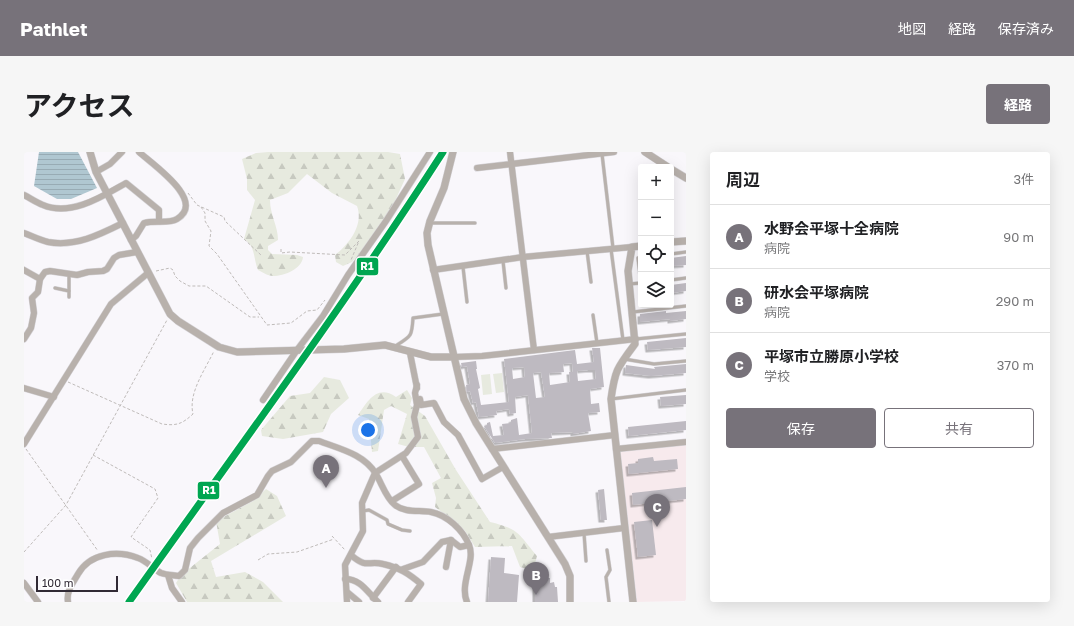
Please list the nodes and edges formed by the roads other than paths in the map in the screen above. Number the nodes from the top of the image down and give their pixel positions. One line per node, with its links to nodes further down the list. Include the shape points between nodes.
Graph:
1 (90, 152): 14 (street)
2 (122, 152): 14 (street, via 110,164)
3 (139, 152): 18 (street, via 181,189 186,198 186,207 182,215 172,221)
4 (430, 152): 61 (street, via 323,316)
5 (453, 152): 20 (street, via 444,188)
6 (510, 152): 10 (street)
7 (614, 152): 9 (street)
8 (648, 153): 11 (street)
9 (602, 154): 10 (street); 28 (lane)
10 (511, 164): 12 (street); 33 (street)
11 (664, 164)
12 (477, 168)
13 (674, 171): 15 (street)
14 (96, 172): 16 (street)
15 (686, 178)
16 (107, 194): 17 (street, via 73,207 57,208 44,206); 18 (street, via 126,183 159,210); 19 (street)
17 (24, 195)
18 (159, 221): 23 (street, via 144,223)
19 (122, 223): 22 (street, via 95,237 64,243 47,242); 23 (street)
20 (429, 223): 21 (lane); 37 (street, via 428,245)
21 (475, 223)
22 (24, 233)
23 (131, 240): 30 (street)
24 (686, 241): 25 (street)
25 (674, 242)
26 (638, 246): 27 (street)
27 (632, 247): 28 (street); 45 (street, via 628,271)
28 (612, 248): 29 (street); 58 (lane)
29 (588, 250): 33 (street); 43 (lane)
30 (137, 252): 38 (street); 39 (street, via 119,255 103,271)
31 (686, 252): 32 (lane)
32 (674, 254)
33 (523, 257): 34 (street); 62 (street)
34 (503, 261): 35 (street); 47 (lane)
35 (463, 267): 37 (street); 50 (lane)
36 (24, 270): 41 (street)
37 (433, 270): 53 (street)
38 (148, 273): 61 (street, via 170,314 219,347 237,352); 70 (street, via 111,304)
39 (68, 274): 41 (street, via 50,271 45,272); 48 (lane)
40 (686, 278): 42 (lane)
41 (40, 279): 56 (street, via 38,292 32,298 34,313 31,328)
42 (674, 280)
43 (591, 282)
44 (638, 283): 45 (lane)
45 (629, 284): 52 (street)
46 (55, 288): 48 (lane)
47 (506, 288)
48 (68, 291): 49 (lane)
49 (68, 297)
50 (467, 302)
51 (686, 306): 52 (lane)
52 (633, 312): 57 (street)
53 (443, 314): 60 (lane, via 413,318 412,334); 64 (street)
54 (593, 315): 59 (lane)
55 (686, 334): 57 (lane)
56 (24, 339)
57 (636, 339): 58 (street); 65 (street)
58 (623, 340): 59 (street)
59 (597, 343): 62 (street)
60 (396, 347): 61 (street, via 385,345); 63 (street)
61 (297, 350): 72 (street)
62 (534, 350): 64 (street)
63 (410, 352): 64 (street, via 431,357); 67 (street)
64 (454, 357): 76 (street, via 469,412)
65 (624, 359): 66 (lane, via 654,364); 71 (street, via 614,375)
66 (686, 361)
67 (417, 385): 78 (street, via 414,417 418,437); 79 (street, via 421,405 434,403 444,422 458,435 482,479)
68 (24, 388): 70 (street)
69 (686, 390): 71 (lane)
70 (54, 397): 75 (street)
71 (611, 399): 73 (street)
72 (263, 400)
73 (615, 435): 76 (street); 77 (street)
74 (686, 442): 77 (street)
75 (24, 446)
76 (492, 449): 79 (street)
77 (616, 449): 83 (street)
78 (402, 456): 80 (street); 81 (street, via 419,484)
79 (503, 467): 86 (street)
80 (375, 473): 81 (street); 82 (street, via 362,503); 95 (street, via 365,460 319,441 312,441 291,462 272,471 257,495 223,513 203,533 190,548 185,570 179,576)
81 (392, 502): 88 (street, via 411,511 438,514 462,532)
82 (363, 511): 84 (lane, via 369,510 387,520 388,524); 90 (street, via 363,531)
83 (624, 528): 85 (street); 109 (street)
84 (410, 532)
85 (584, 533): 86 (street); 91 (lane)
86 (548, 537): 107 (street, via 570,576)
87 (451, 540): 88 (street, via 460,547); 92 (street); 94 (street, via 442,542 423,562)
88 (469, 545): 106 (street, via 471,550 464,584)
89 (607, 550): 108 (lane, via 610,570 606,577)
90 (352, 556): 93 (street, via 361,563 382,563); 96 (street, via 345,565)
91 (586, 561)
92 (446, 567)
93 (396, 568): 94 (street); 99 (street)
94 (404, 569): 105 (street, via 421,584)
95 (168, 575): 101 (street, via 140,558 127,554 102,556 95,558 80,570 69,589); 102 (street, via 172,588)
96 (345, 579): 98 (street); 99 (street, via 360,583)
97 (24, 583): 100 (street)
98 (347, 592): 103 (street); 104 (street)
99 (376, 600)
100 (38, 602)
101 (68, 602)
102 (182, 602)
103 (347, 602)
104 (359, 602)
105 (408, 602)
106 (467, 602)
107 (570, 602)
108 (609, 602)
109 (633, 602)

